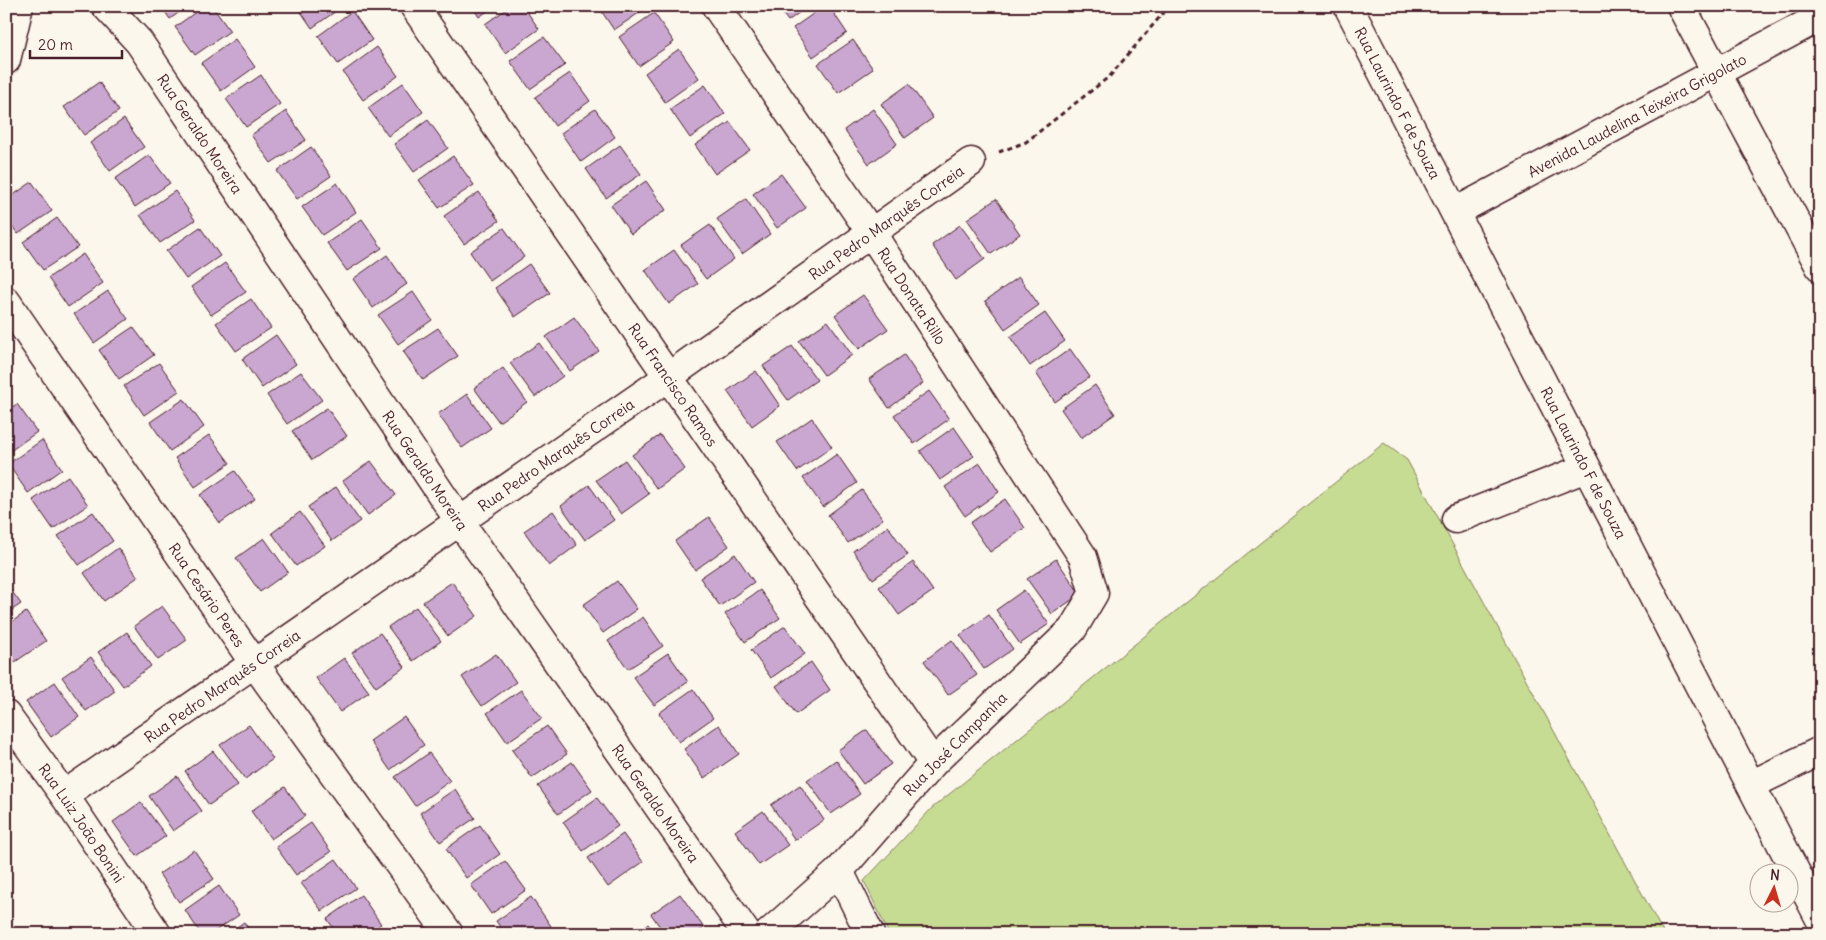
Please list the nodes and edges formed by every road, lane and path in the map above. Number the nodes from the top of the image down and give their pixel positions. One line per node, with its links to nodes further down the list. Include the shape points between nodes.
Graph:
1 (19, 6): 9 (street)
2 (106, 6): 19 (street, Rua Geraldo Moreira, via 139,42)
3 (414, 6): 16 (street, Rua Francisco Ramos)
4 (716, 6): 13 (street, Rua Donata Rillo)
5 (1169, 6): 11 (path, via 1110,76 1026,142)
6 (1348, 6): 12 (street, Rua Laurindo F de Souza)
7 (1681, 6): 10 (street)
8 (1820, 16): 10 (street, Avenida Laudelina Teixeira Grigolato)
9 (6, 60)
10 (1715, 73): 12 (street, Avenida Laudelina Teixeira Grigolato); 14 (street)
11 (970, 162): 13 (street, Rua Pedro Marquês Correia)
12 (1455, 212): 17 (street, Rua Laurindo F de Souza)
13 (872, 234): 16 (street, Rua Pedro Marquês Correia); 20 (street, Rua Donata Rillo, via 1083,557)
14 (1820, 267)
15 (6, 301): 21 (street, Rua Cesário Peres)
16 (668, 378): 19 (street, Rua Pedro Marquês Correia); 24 (street, Rua Francisco Ramos)
17 (1586, 468): 18 (street); 25 (street, Rua Laurindo F de Souza)
18 (1456, 519)
19 (460, 522): 21 (street, Rua Pedro Marquês Correia); 31 (street, Rua Geraldo Moreira)
20 (1094, 593): 24 (street, Rua José Campanha, via 1072,630)
21 (254, 663): 26 (street, Rua Pedro Marquês Correia); 30 (street, Rua Cesário Peres)
22 (6, 715): 26 (street, Rua Luiz João Bonini)
23 (1820, 751): 25 (street)
24 (933, 763): 27 (street, Rua José Campanha)
25 (1751, 785): 28 (street, Rua Laurindo F de Souza)
26 (64, 795): 29 (street, Rua Luiz João Bonini)
27 (839, 871): 32 (street, Rua José Campanha); 33 (street)
28 (1820, 919)
29 (157, 934)
30 (449, 934)
31 (747, 934)
32 (768, 934)
33 (870, 934)

